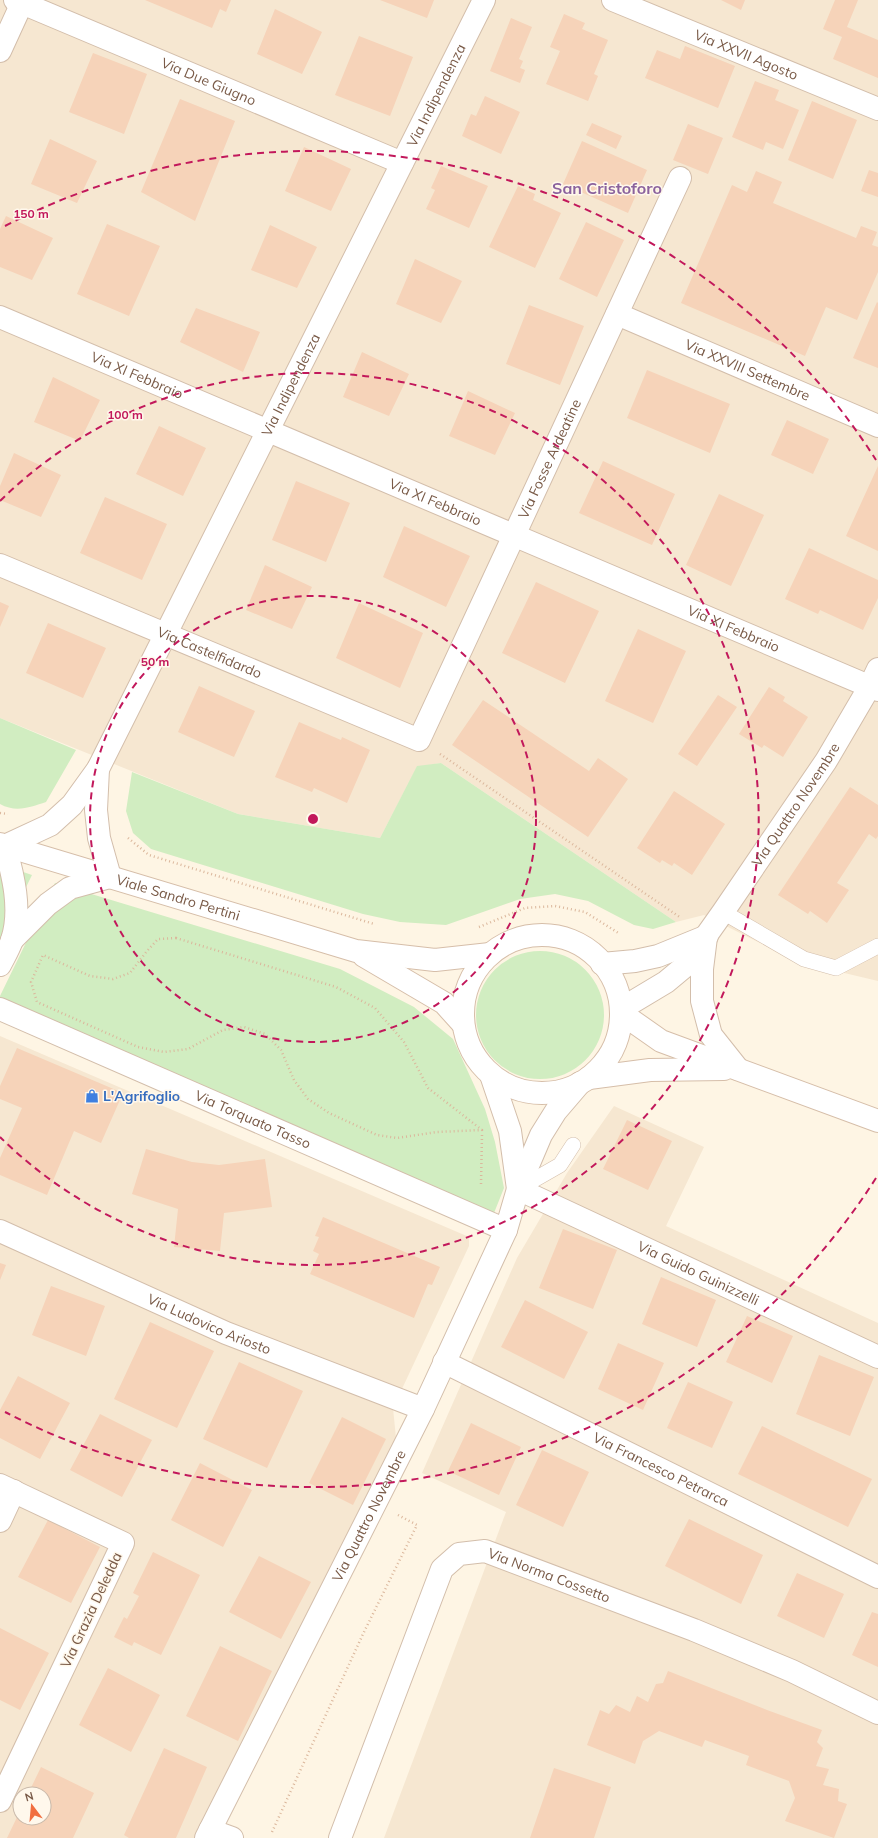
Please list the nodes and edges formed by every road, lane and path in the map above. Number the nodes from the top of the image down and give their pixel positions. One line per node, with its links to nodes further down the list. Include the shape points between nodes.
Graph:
1 (484, 0): 6 (street, Via Indipendenza)
2 (613, 0): 5 (street, Via XXVII Agosto)
3 (20, 1): 4 (street); 6 (street, Via Due Giugno)
4 (0, 51)
5 (878, 109)
6 (402, 163): 11 (street, Via Indipendenza)
7 (680, 178): 8 (street, Via Fosse Ardeatine)
8 (617, 314): 10 (street, Via XXVIII Settembre); 12 (street, Via Fosse Ardeatine)
9 (0, 318): 11 (street, Via XI Febbraio)
10 (878, 426)
11 (268, 431): 12 (street, Via XI Febbraio); 14 (street, Via Indipendenza)
12 (514, 535): 15 (street, Via XI Febbraio); 16 (street, Via Fosse Ardeatine)
13 (0, 564): 14 (street, Via Castelfidardo)
14 (166, 634): 16 (street, Via Castelfidardo); 17 (street, Via Indipendenza)
15 (875, 682): 21 (street, Via Quattro Novembre, via 826,761)
16 (419, 740): 25 (path)
17 (98, 769): 19 (street, Via Indipendenza, via 72,805 50,825); 20 (street, Via Indipendenza, via 96,810 99,838)
18 (127, 837): 22 (path, via 149,855)
19 (2, 845): 20 (street, Viale Sandro Pertini); 26 (street, via 13,875 16,910)
20 (110, 877): 26 (street, via 70,888 48,904); 28 (street, Viale Sandro Pertini)
21 (723, 912): 25 (street, Via Quattro Novembre); 27 (lane, via 804,959 836,968)
22 (376, 925)
23 (474, 928): 24 (path, via 525,908 555,906 585,912 618,934)
24 (625, 935)
25 (707, 936): 30 (street, via 658,956); 33 (street, Via Quattro Novembre, via 684,967); 35 (street, via 702,969 702,1001 711,1035)
26 (12, 940): 31 (street)
27 (878, 946)
28 (356, 951): 29 (street, Viale Sandro Pertini, via 435,960); 34 (street, Viale Sandro Pertini, via 444,1003)
29 (490, 954): 30 (street, Viale Sandro Pertini, via 508,943 528,937 549,936 569,940 587,950); 34 (street, Viale Sandro Pertini, via 474,973 464,997)
30 (602, 964): 33 (street, Viale Sandro Pertini, via 615,985)
31 (0, 965)
32 (0, 1009): 43 (street, Via Torquato Tasso)
33 (621, 1011): 35 (street, Viale Sandro Pertini, via 661,1041); 37 (street, Viale Sandro Pertini, via 617,1038 606,1060)
34 (462, 1023): 36 (street, Viale Sandro Pertini, via 472,1052)
35 (738, 1069): 37 (street, Viale Sandro Pertini, via 650,1070); 38 (street, Viale Sandro Pertini)
36 (491, 1076): 37 (street, Viale Sandro Pertini, via 511,1088 534,1093 558,1092); 42 (street, via 510,1131)
37 (585, 1081): 42 (street, Via Quattro Novembre, via 556,1111 541,1135)
38 (878, 1121)
39 (482, 1130): 39 (path, via 437,1132 397,1138 377,1134 329,1113 308,1099 294,1080 281,1050 265,1034 244,1027 223,1030 188,1049 164,1052 138,1047 37,1002 31,982 43,955 90,976 112,980 130,973 158,939 176,938 336,987 375,1008 404,1042 428,1088); 41 (path)
40 (573, 1145): 42 (lane, via 560,1165)
41 (481, 1184)
42 (518, 1189): 43 (street, Via Quattro Novembre); 45 (street, Via Guido Guinizzelli)
43 (506, 1230): 46 (street, Via Quattro Novembre)
44 (0, 1231): 47 (street, Via Ludovico Ariosto, via 226,1333)
45 (878, 1357)
46 (444, 1362): 47 (street, Via Quattro Novembre); 51 (street, Via Francesco Petrarca)
47 (423, 1409): 55 (street, Via Quattro Novembre)
48 (7, 1488): 50 (street); 53 (street, Via Grazia Deledda, via 123,1543)
49 (401, 1517): 54 (path, via 417,1525 363,1634)
50 (0, 1521)
51 (878, 1577)
52 (878, 1713): 57 (street, Via Norma Cossetto, via 778,1665 694,1630 484,1551 459,1554 442,1570)
53 (0, 1800)
54 (272, 1832)
55 (208, 1834): 56 (street)
56 (232, 1838)
57 (340, 1838)

